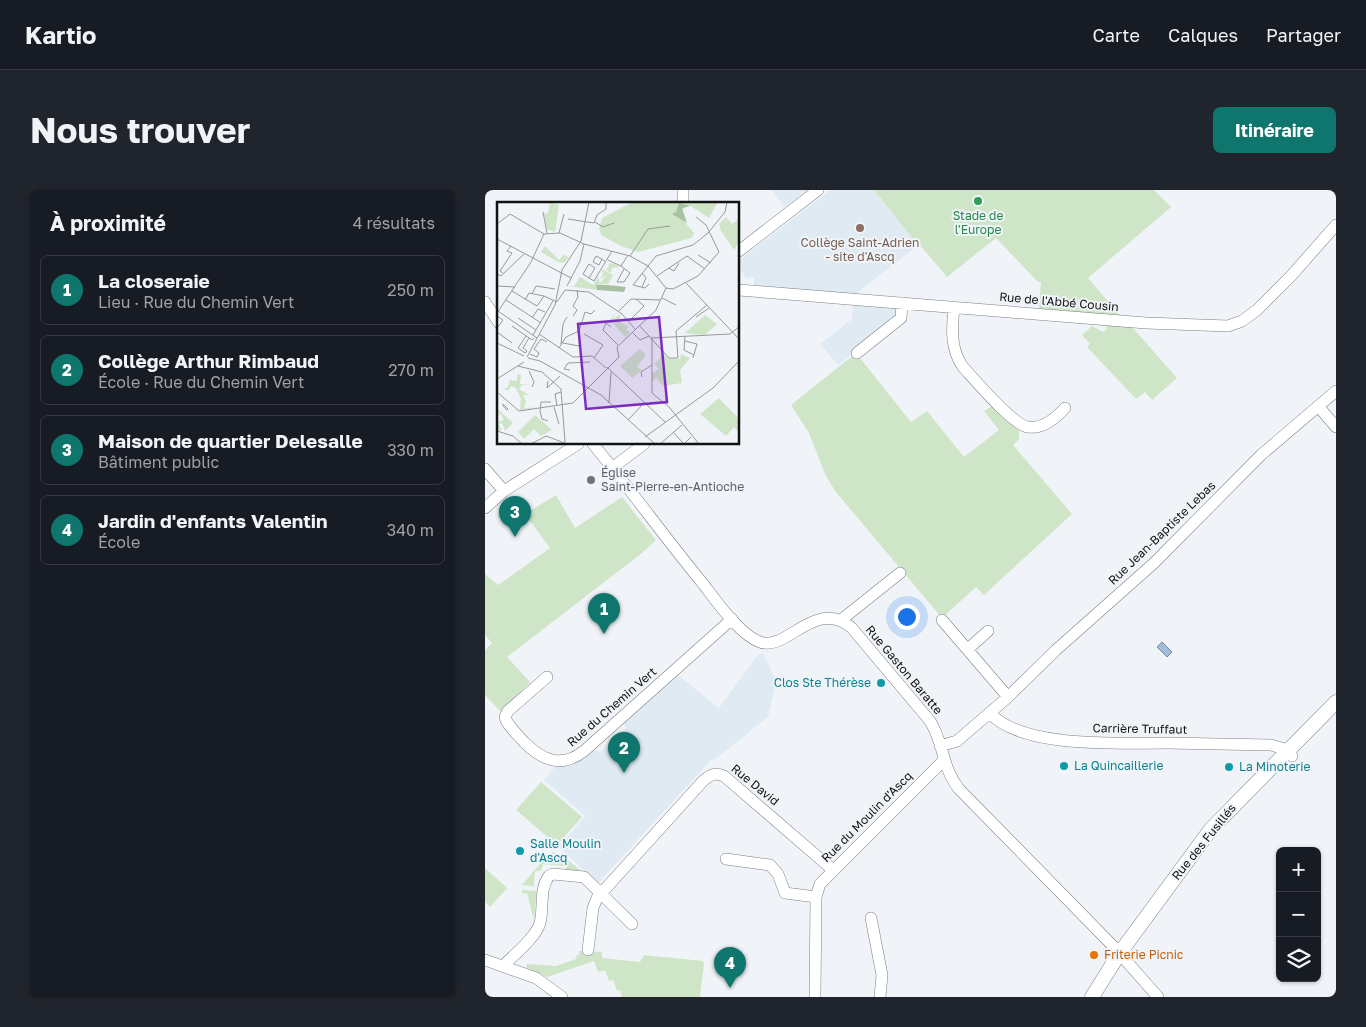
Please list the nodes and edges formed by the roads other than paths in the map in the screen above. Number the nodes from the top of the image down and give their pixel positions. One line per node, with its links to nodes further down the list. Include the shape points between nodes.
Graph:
1 (818, 190): 3 (street)
2 (1336, 225): 7 (street, Rue de l'Abbé Cousin, via 1279,289 1251,315 1232,325 1146,323)
3 (740, 250)
4 (740, 290): 6 (street, Rue de l'Abbé Cousin)
5 (485, 302): 8 (street)
6 (902, 303): 7 (street, Rue de l'Abbé Cousin); 9 (street, via 901,318)
7 (954, 306): 12 (street, via 953,342 961,364 1013,419 1023,426 1035,427 1050,421)
8 (497, 320)
9 (857, 353)
10 (1336, 391): 11 (street, Rue Jean-Baptiste Lebas)
11 (1318, 406): 13 (street); 28 (street, Rue Jean-Baptiste Lebas, via 1261,454 1154,564 1056,650)
12 (1065, 408)
13 (1336, 427)
14 (576, 445): 19 (street)
15 (594, 445): 17 (street)
16 (643, 445): 17 (street)
17 (612, 468): 22 (street)
18 (485, 469): 19 (street)
19 (504, 491): 20 (street)
20 (485, 508)
21 (900, 573): 23 (street)
22 (732, 618): 23 (street, via 763,643 773,642 824,618); 27 (street, Rue du Chemin Vert, via 570,760 537,755 506,720 508,711)
23 (841, 620): 32 (street, Rue Gaston Baratte, via 861,638 924,713)
24 (942, 620): 26 (street)
25 (988, 631): 26 (street)
26 (968, 649): 28 (street)
27 (547, 677)
28 (1008, 698): 31 (street, Rue Jean-Baptiste Lebas)
29 (1336, 702): 33 (main road, Rue des Fusillés)
30 (1336, 712): 33 (main road, Rue des Fusillés)
31 (990, 713): 32 (street, Rue Jean-Baptiste Lebas, via 957,741); 33 (street, Carrière Truffaut, via 1020,732 1069,740 1119,744 1271,745 1280,746)
32 (940, 746): 34 (street, Rue Gaston Baratte)
33 (1290, 753): 42 (main road, Rue des Fusillés, via 1211,829)
34 (944, 760): 36 (street, Rue du Moulin d'Ascq); 42 (street, Rue Gaston Baratte, via 951,778 967,799)
35 (726, 859): 38 (street, via 769,865 778,874 785,893)
36 (833, 870): 37 (street, Rue David, via 718,774 703,781); 38 (street, Rue du Moulin d'Ascq, via 820,884)
37 (600, 893): 40 (street); 41 (street, Rue David, via 593,908); 44 (street, via 584,877 549,876 538,929)
38 (817, 897): 46 (street, Rue du Moulin d'Ascq)
39 (871, 918): 47 (street, via 882,975)
40 (632, 924)
41 (588, 950)
42 (1122, 957): 48 (main road, Rue des Fusillés); 49 (main road, Rue des Fusillés); 50 (street, Rue Gaston Baratte)
43 (485, 960): 44 (street)
44 (504, 966): 45 (street, via 536,978)
45 (562, 997)
46 (815, 997)
47 (880, 997)
48 (1092, 997)
49 (1099, 997)
50 (1158, 997)

